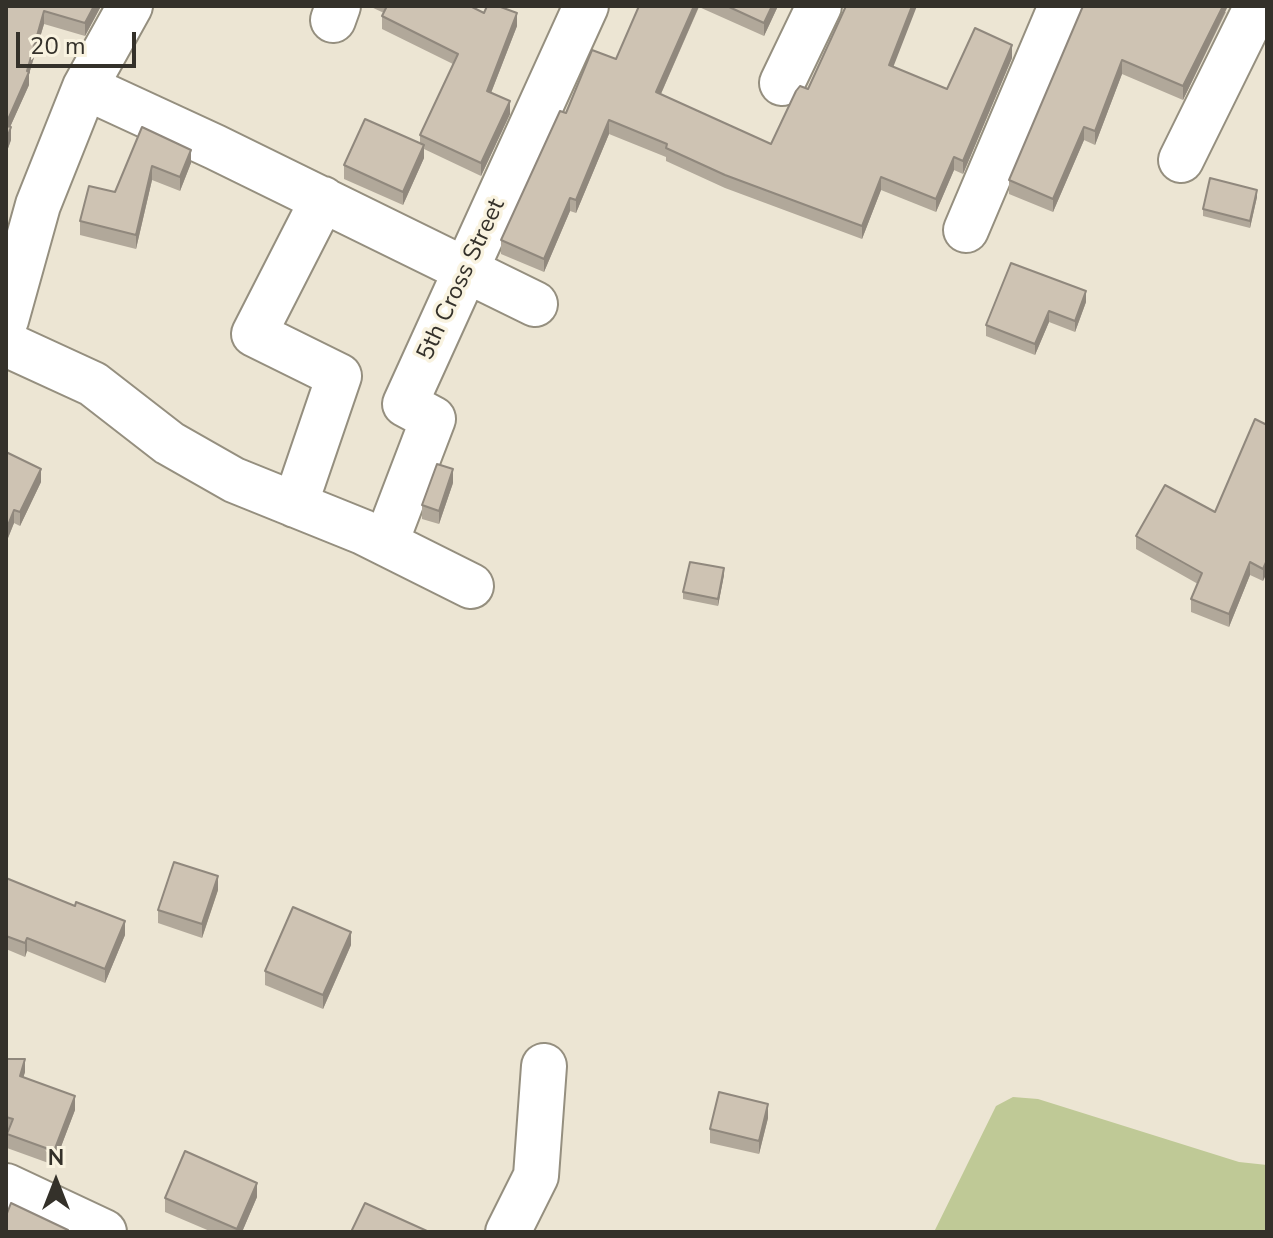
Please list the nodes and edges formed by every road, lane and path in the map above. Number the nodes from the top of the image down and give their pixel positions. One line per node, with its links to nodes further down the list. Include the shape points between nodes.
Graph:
1 (130, 6): 7 (street)
2 (586, 6): 12 (street, 5th Cross Street)
3 (819, 6): 6 (street)
4 (1061, 6): 11 (street)
5 (1257, 6): 8 (street)
6 (782, 83)
7 (85, 87): 9 (street); 10 (street)
8 (1181, 160)
9 (323, 199): 12 (street); 16 (street, via 254,334 339,376)
10 (22, 200): 14 (street)
11 (966, 230)
12 (467, 270): 13 (street); 17 (street, 5th Cross Street, via 405,404 433,419)
13 (535, 304)
14 (6, 320)
15 (6, 344): 16 (street, via 93,384 169,443 234,480)
16 (295, 505): 17 (street)
17 (386, 542): 18 (street)
18 (471, 586)
19 (544, 1066): 22 (street, via 536,1176)
20 (6, 1186): 21 (street)
21 (104, 1232)
22 (508, 1232)

